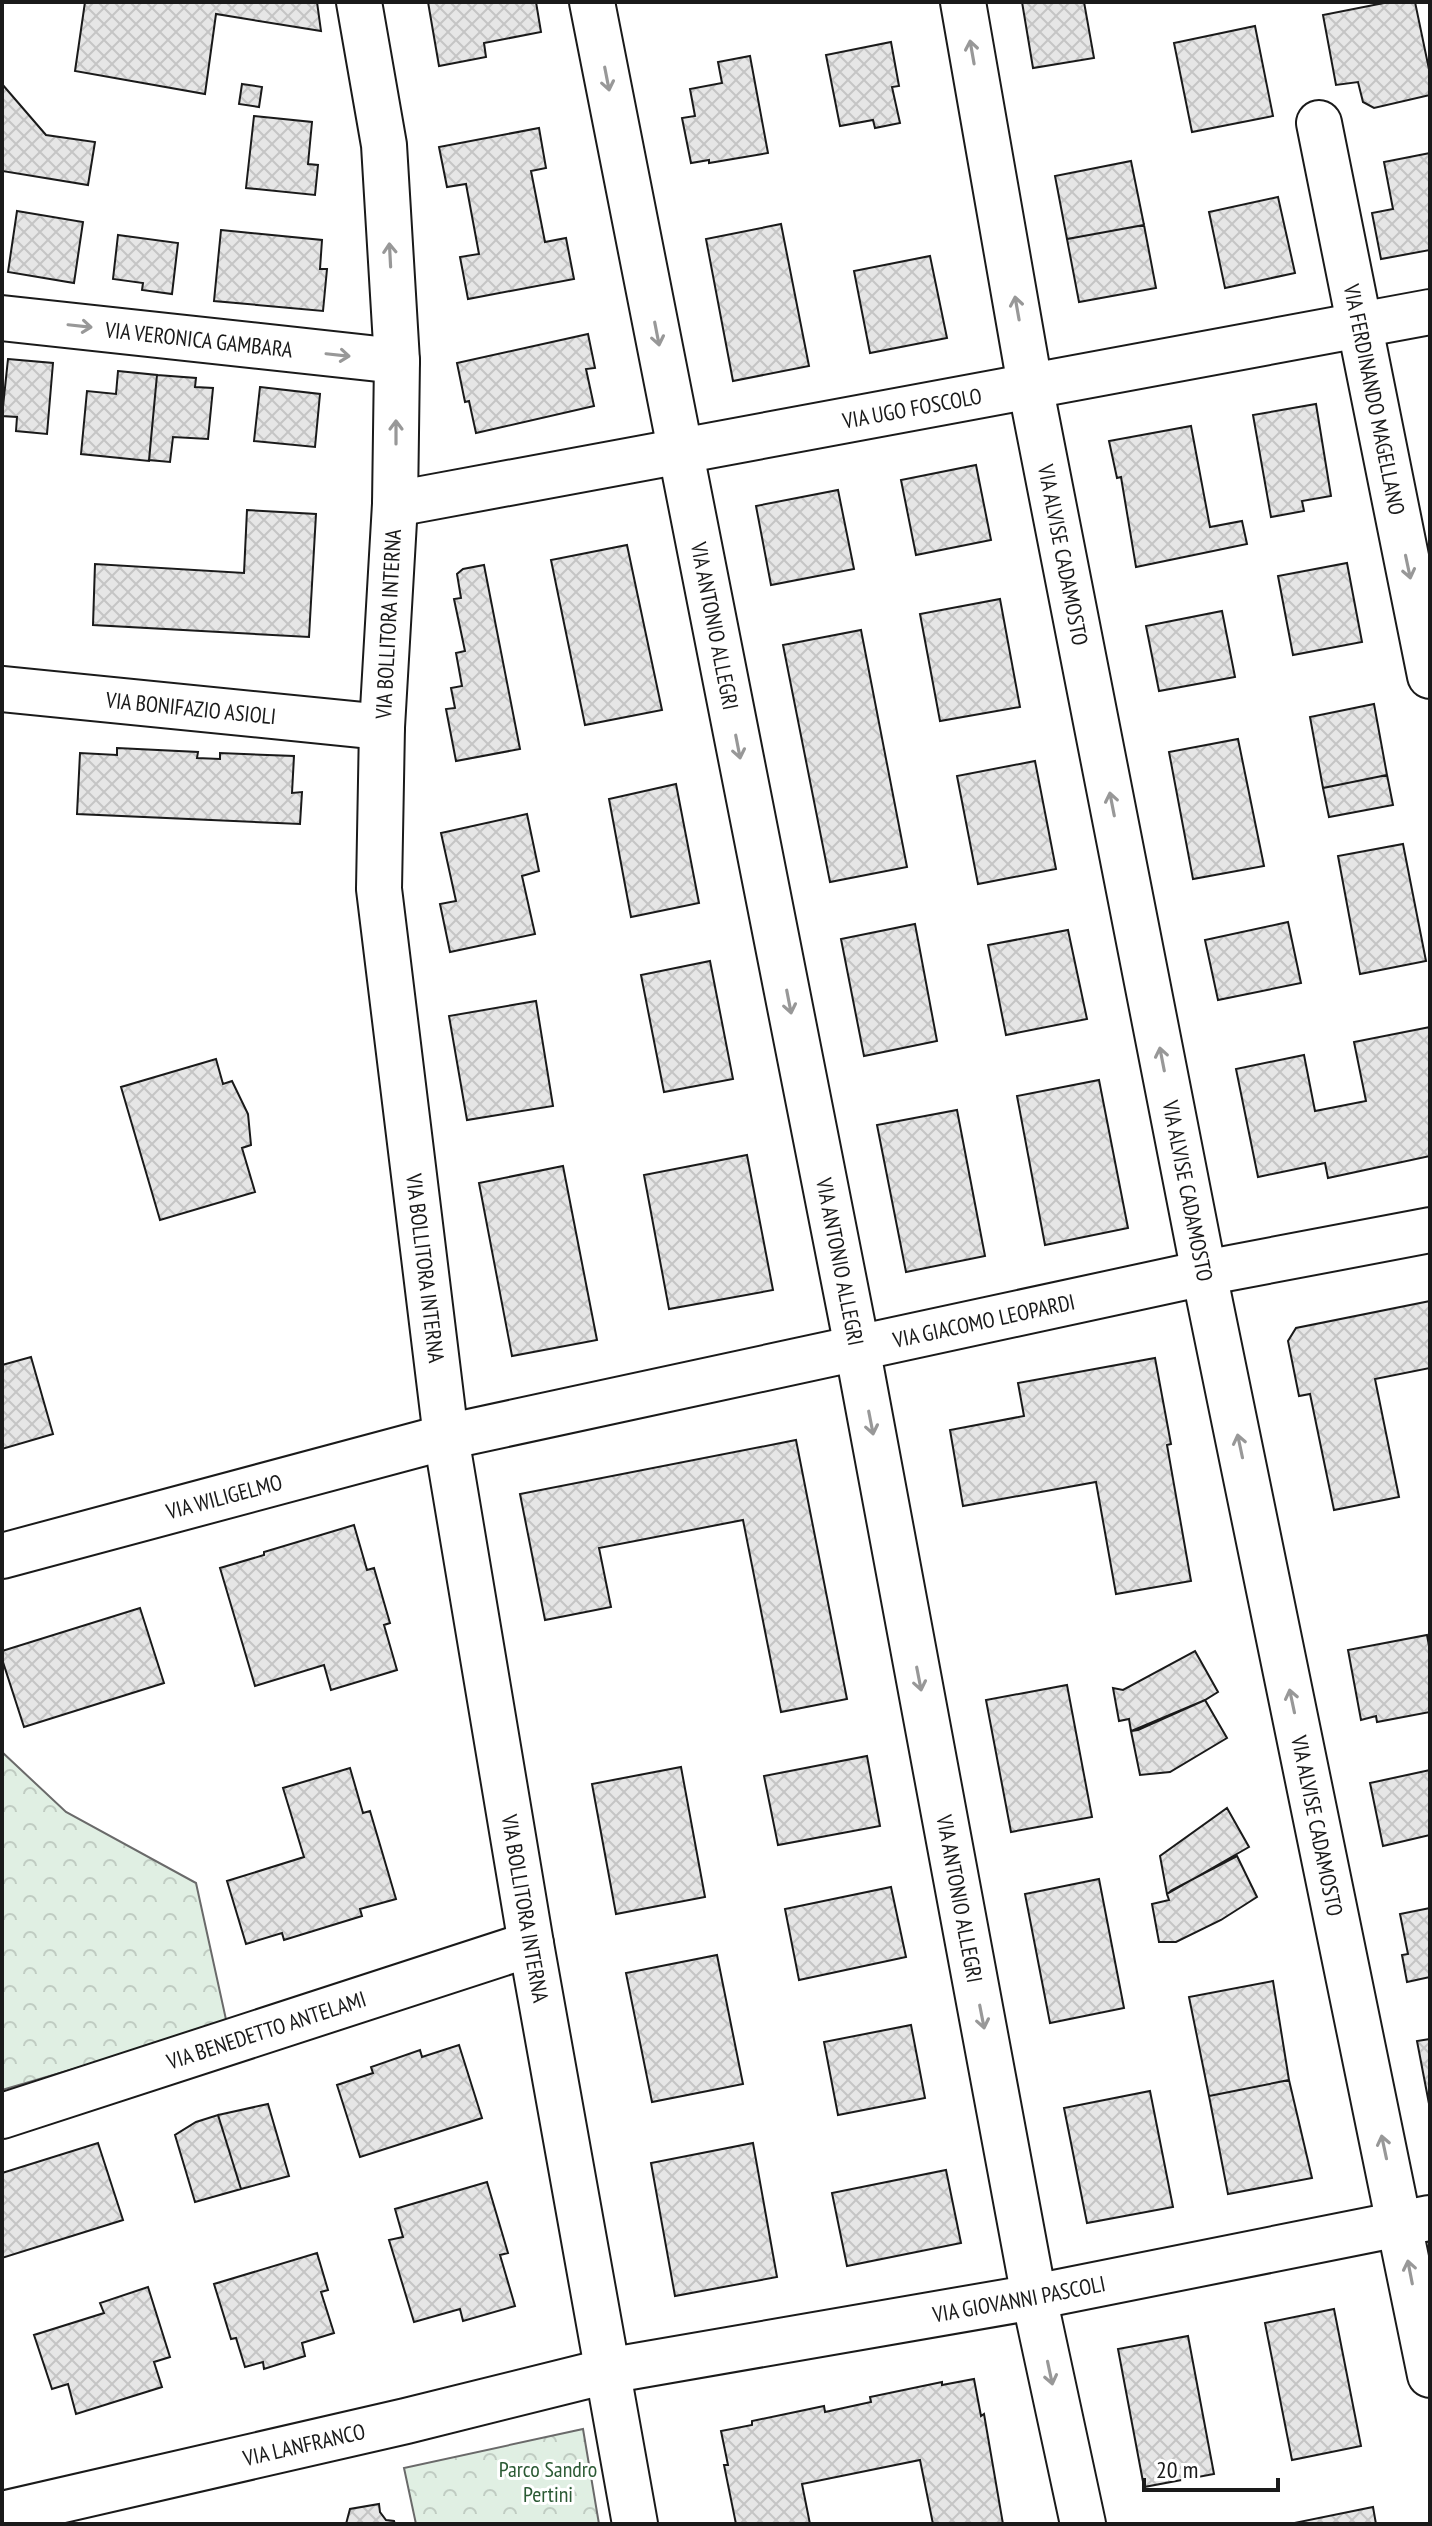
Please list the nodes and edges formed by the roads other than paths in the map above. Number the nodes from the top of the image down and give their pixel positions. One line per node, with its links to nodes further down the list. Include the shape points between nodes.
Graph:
1 (359, 2): 8 (street, VIA BOLLITORA INTERNA, one-way to 1, via 384,145)
2 (592, 2): 10 (street, VIA ANTONIO ALLEGRI, one-way to 10)
3 (963, 2): 9 (street, VIA ALVISE CADAMOSTO, one-way to 3)
4 (1319, 123): 7 (street, VIA FERDINANDO MAGELLANO)
5 (1430, 312): 7 (street, VIA UGO FOSCOLO)
6 (2, 318): 8 (street, VIA VERONICA GAMBARA, one-way to 8)
7 (1358, 326): 9 (street, VIA UGO FOSCOLO); 12 (street, VIA FERDINANDO MAGELLANO, one-way to 12)
8 (397, 361): 11 (street, VIA BOLLITORA INTERNA, one-way to 8)
9 (1030, 385): 10 (street, VIA UGO FOSCOLO); 16 (street, VIA ALVISE CADAMOSTO, one-way to 9)
10 (679, 451): 11 (street, VIA UGO FOSCOLO); 17 (street, VIA ANTONIO ALLEGRI, one-way to 17)
11 (395, 504): 14 (street, VIA BOLLITORA INTERNA)
12 (1430, 676)
13 (2, 689): 14 (street, VIA BONIFAZIO ASIOLI)
14 (382, 727): 18 (street, VIA BOLLITORA INTERNA, via 379,889)
15 (1430, 1230): 16 (street, VIA GIACOMO LEOPARDI)
16 (1204, 1273): 17 (street, VIA GIACOMO LEOPARDI); 22 (street, VIA ALVISE CADAMOSTO, one-way to 16)
17 (857, 1347): 18 (street, VIA GIACOMO LEOPARDI); 23 (street, VIA ANTONIO ALLEGRI, one-way to 23)
18 (446, 1437): 19 (street, VIA WILIGELMO); 20 (street, VIA BOLLITORA INTERNA)
19 (2, 1556)
20 (531, 1944): 21 (street, VIA BENEDETTO ANTELAMI); 24 (street, VIA BOLLITORA INTERNA)
21 (2, 2116)
22 (1415, 2221): 23 (street, VIA GIOVANNI PASCOLI); 25 (street, VIA ALVISE CADAMOSTO, one-way to 22)
23 (1034, 2297): 24 (street, VIA GIOVANNI PASCOLI); 28 (street, VIA ANTONIO ALLEGRI, one-way to 28)
24 (607, 2371): 26 (street, VIA LANFRANCO); 27 (street, VIA BOLLITORA INTERNA)
25 (1430, 2375)
26 (2, 2514)
27 (635, 2524)
28 (1083, 2524)

